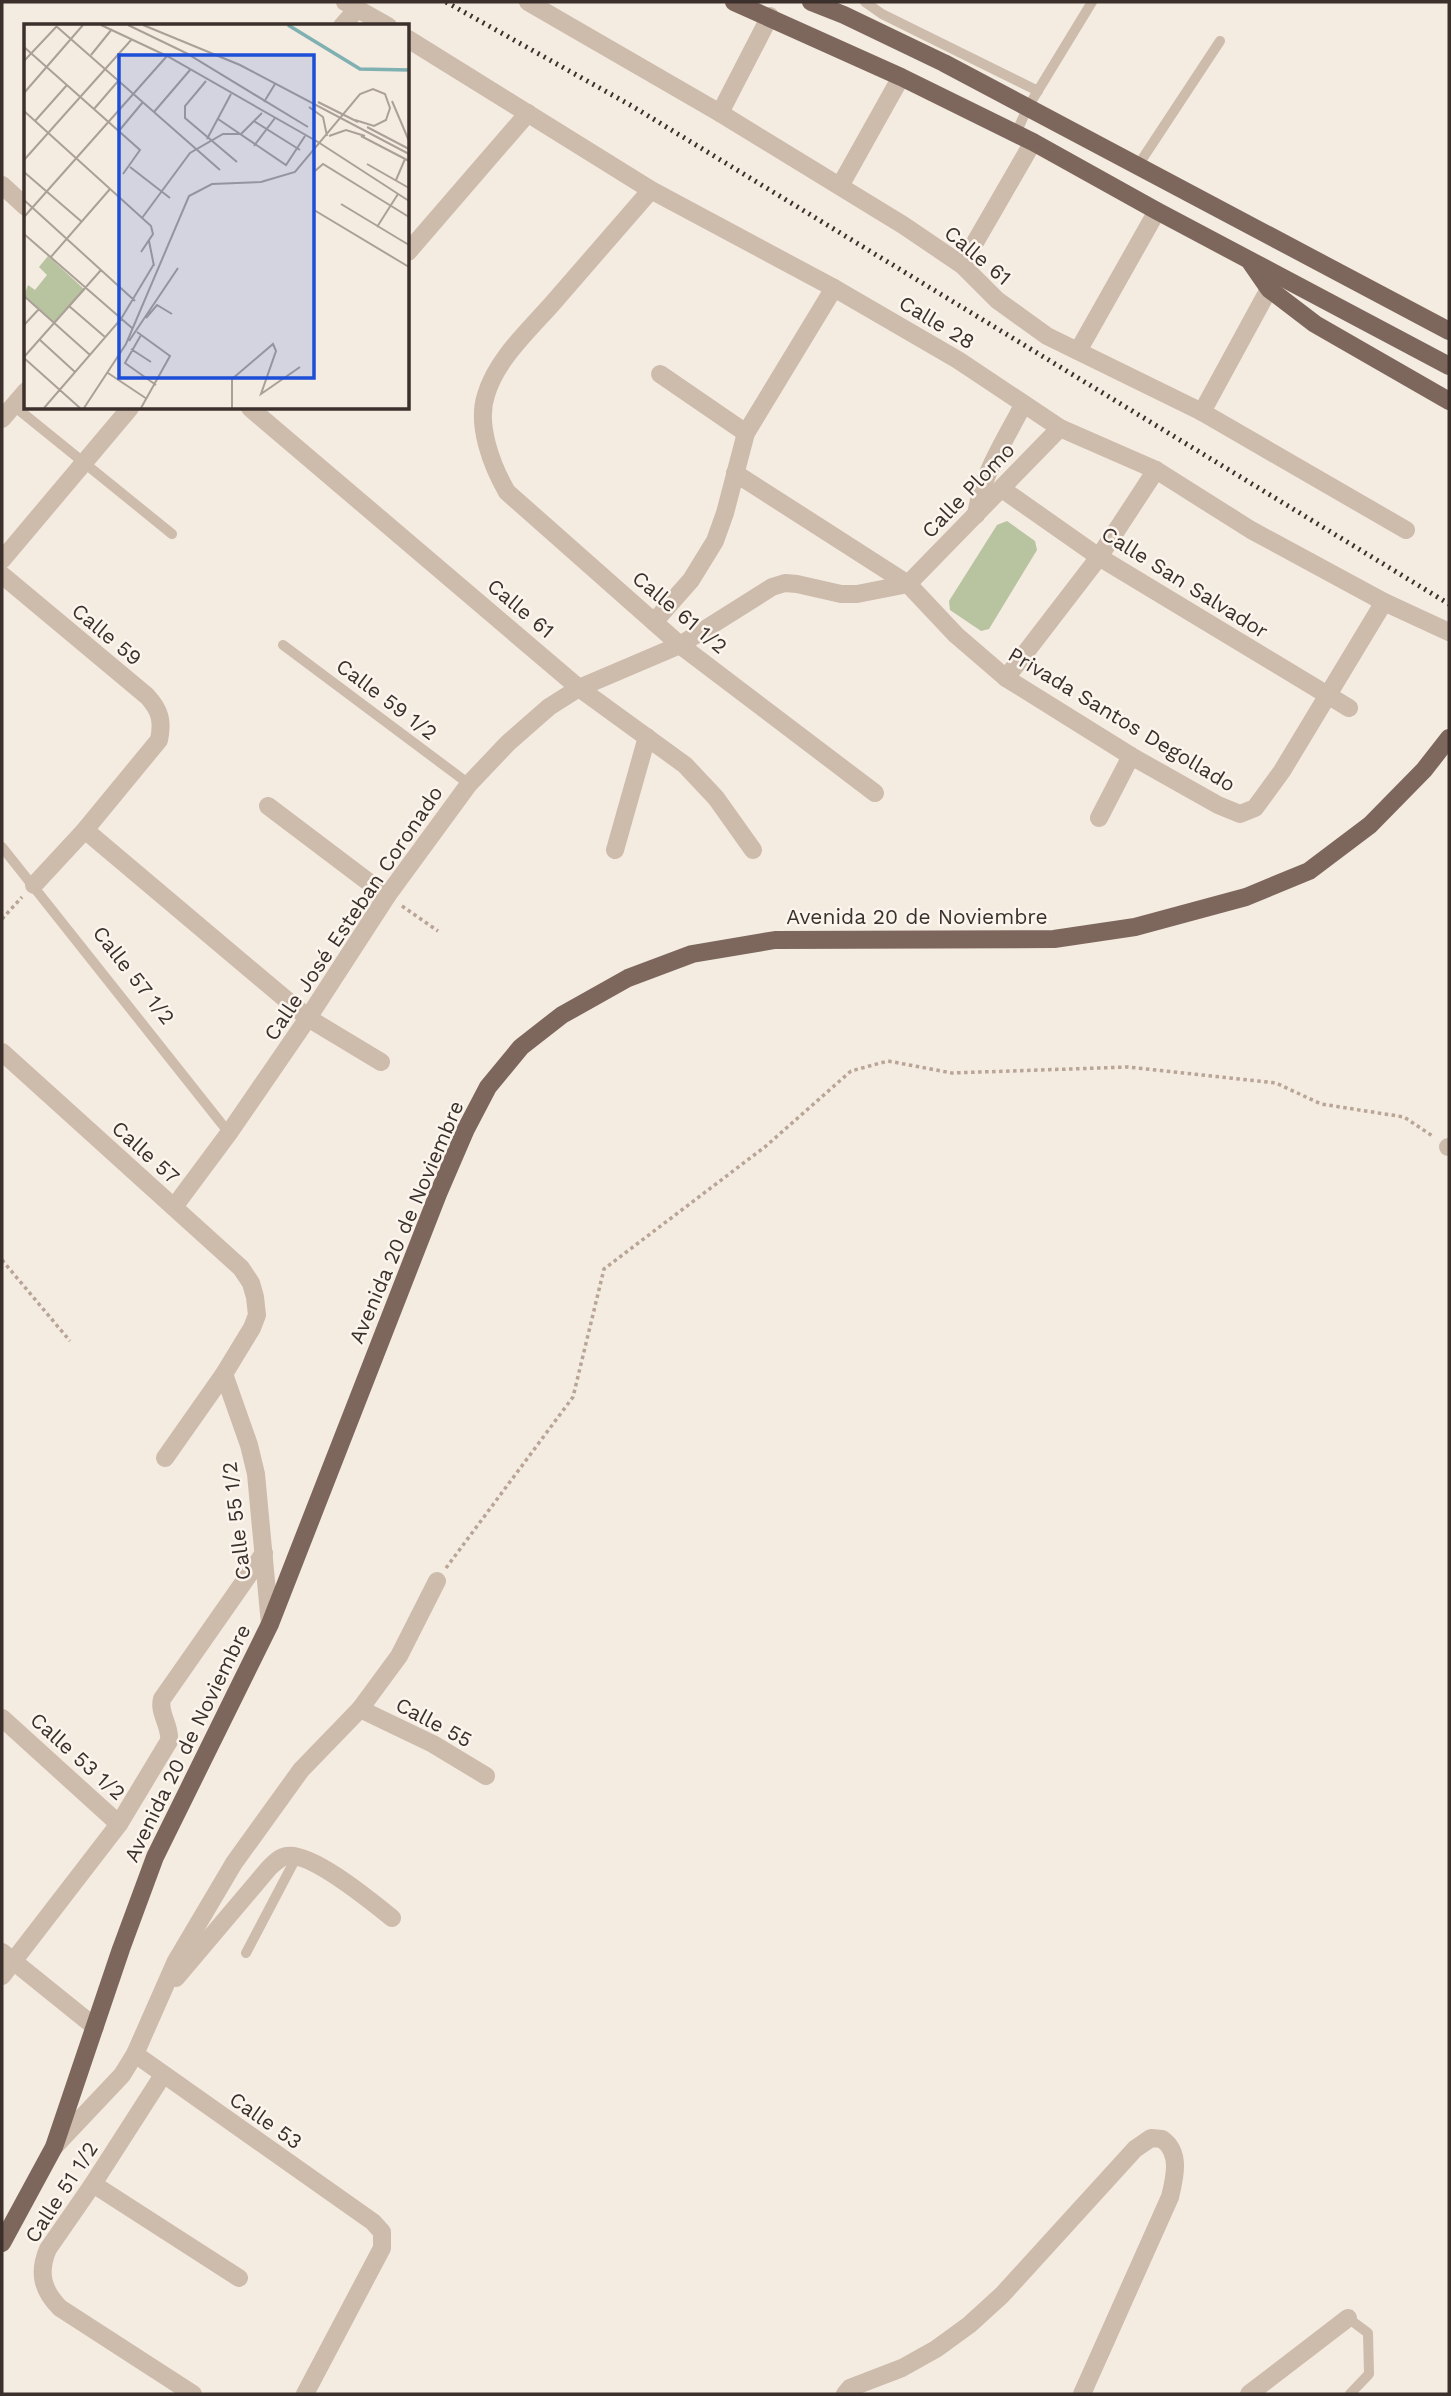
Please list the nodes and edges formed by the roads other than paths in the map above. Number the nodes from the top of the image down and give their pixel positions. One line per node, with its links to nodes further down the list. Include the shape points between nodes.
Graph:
1 (528, 2): 16 (street, Calle 61)
2 (734, 2): 7 (main road)
3 (811, 2): 14 (main road)
4 (864, 2): 13 (lane)
5 (1092, 2): 13 (lane)
6 (352, 5): 8 (street); 9 (street)
7 (770, 16): 12 (main road); 16 (street)
8 (343, 24)
9 (385, 24)
10 (410, 40): 15 (street, Calle 28)
11 (1220, 41): 19 (lane)
12 (901, 77): 17 (main road); 21 (street)
13 (1038, 90): 14 (lane)
14 (1028, 107): 17 (lane); 19 (main road)
15 (528, 113): 22 (street, Calle 28); 25 (street)
16 (720, 113): 21 (street, Calle 61)
17 (1016, 133): 18 (main road)
18 (1033, 142): 24 (main road); 27 (street)
19 (1137, 167): 30 (main road)
20 (2, 185): 23 (street)
21 (840, 186): 27 (street, Calle 61)
22 (651, 190): 28 (street, Calle 28); 55 (street, Calle 61 1/2, via 526,334 493,378 484,403 486,441 507,492)
23 (24, 205)
24 (1157, 211): 26 (main road); 31 (street)
25 (410, 250)
26 (1249, 260): 29 (main road); 32 (main road)
27 (962, 265): 31 (street, Calle 61, via 1017,315)
28 (834, 288): 36 (street, Calle 28, via 958,360); 42 (street)
29 (1269, 289): 35 (main road, via 1315,324); 40 (street)
30 (1449, 331)
31 (1078, 351): 40 (street, Calle 61)
32 (1449, 366)
33 (660, 374): 42 (street)
34 (24, 393): 39 (street)
35 (1449, 401)
36 (1023, 405): 41 (street, Calle 28); 47 (street, via 991,462)
37 (128, 410): 43 (street)
38 (262, 411): 60 (street, Calle 61)
39 (8, 412): 43 (lane)
40 (1202, 412): 48 (street, Calle 61)
41 (1060, 428): 44 (street, Calle 28); 46 (street, Calle Plomo)
42 (746, 433): 45 (street)
43 (82, 461): 49 (lane); 51 (street)
44 (1156, 470): 50 (street); 54 (street, Calle 28, via 1251,530)
45 (735, 473): 53 (street, Privada Santos Degollado); 55 (street, via 715,541 691,580)
46 (1002, 489): 47 (street, Calle Plomo); 50 (street, Calle San Salvador)
47 (976, 515): 53 (street, Calle Plomo)
48 (1406, 530)
49 (172, 534)
50 (1099, 557): 59 (street); 61 (street, Calle San Salvador)
51 (2, 560)
52 (2, 575): 70 (street, Calle 59, via 147,696 159,712 159,740)
53 (908, 584): 58 (street, Calle José Esteban Coronado, via 841,594 785,583 754,597); 59 (street, Privada Santos Degollado, via 956,635)
54 (1384, 602): 56 (street, Calle 28); 61 (street)
55 (654, 622): 58 (street, Calle 61 1/2)
56 (1449, 632)
57 (283, 645): 66 (lane, Calle 59 1/2)
58 (680, 645): 60 (street, Calle José Esteban Coronado); 67 (street, Calle 61 1/2)
59 (1006, 678): 65 (street, Privada Santos Degollado)
60 (579, 688): 63 (street, Calle 61); 66 (street, Calle José Esteban Coronado, via 527,724)
61 (1327, 696): 62 (street, Calle San Salvador); 65 (street, Privada Santos Degollado, via 1282,771 1255,808 1244,814 1233,813)
62 (1349, 708)
63 (647, 737): 72 (street, Calle 61, via 701,780); 73 (street)
64 (1449, 738): 85 (main road, Avenida 20 de Noviembre, via 1370,825 1309,871 1246,897 1135,927 1054,939 775,940 692,954 628,978 562,1015 522,1047 488,1087 466,1129)
65 (1131, 756): 69 (street)
66 (469, 784): 75 (street, Calle José Esteban Coronado)
67 (875, 793)
68 (268, 806): 75 (street)
69 (1099, 818)
70 (85, 830): 74 (street); 76 (street)
71 (2, 847): 74 (lane, Calle 57 1/2)
72 (753, 849)
73 (615, 850)
74 (34, 885): 79 (lane, Calle 57 1/2)
75 (387, 896): 76 (street, Calle José Esteban Coronado)
76 (308, 1018): 78 (street); 79 (street, Calle José Esteban Coronado)
77 (2, 1052): 80 (street, Calle 57)
78 (381, 1062)
79 (229, 1133): 80 (street, Calle José Esteban Coronado)
80 (174, 1208): 81 (street, Calle 57, via 241,1268 254,1290 257,1315)
81 (224, 1374): 82 (street); 83 (street, Calle 55 1/2, via 256,1474)
82 (165, 1458)
83 (264, 1553): 85 (street, Calle 55 1/2); 89 (street, via 160,1702 169,1741)
84 (437, 1581): 86 (street, via 399,1656)
85 (270, 1624): 95 (main road, Avenida 20 de Noviembre, via 155,1857)
86 (360, 1709): 88 (street, Calle 55); 94 (street, via 301,1770 234,1863 195,1926)
87 (2, 1718): 89 (street, Calle 53 1/2)
88 (486, 1776)
89 (119, 1824): 93 (street)
90 (298, 1856): 91 (street, via 336,1876); 92 (lane); 94 (street, via 282,1858 269,1868)
91 (392, 1918)
92 (246, 1952)
93 (6, 1963): 95 (street)
94 (160, 1997): 96 (street)
95 (95, 2027): 98 (main road, Avenida 20 de Noviembre)
96 (135, 2054): 97 (street, Calle 53); 98 (street, via 111,2088)
97 (163, 2075): 99 (street, Calle 51 1/2); 104 (street, Calle 53, via 382,2232 382,2248)
98 (54, 2147): 100 (main road, Avenida 20 de Noviembre)
99 (93, 2185): 101 (street); 103 (street, Calle 51 1/2, via 48,2249 43,2261 44,2287 60,2308)
100 (2, 2243)
101 (239, 2278)
102 (1348, 2318): 107 (street); 108 (lane, via 1368,2333 1369,2374)
103 (193, 2394)
104 (305, 2394)
105 (845, 2394): 106 (street, via 936,2350 969,2325 1135,2149 1151,2138 1162,2138 1174,2157 1170,2197)
106 (1082, 2394)
107 (1249, 2394)
108 (1350, 2394)

